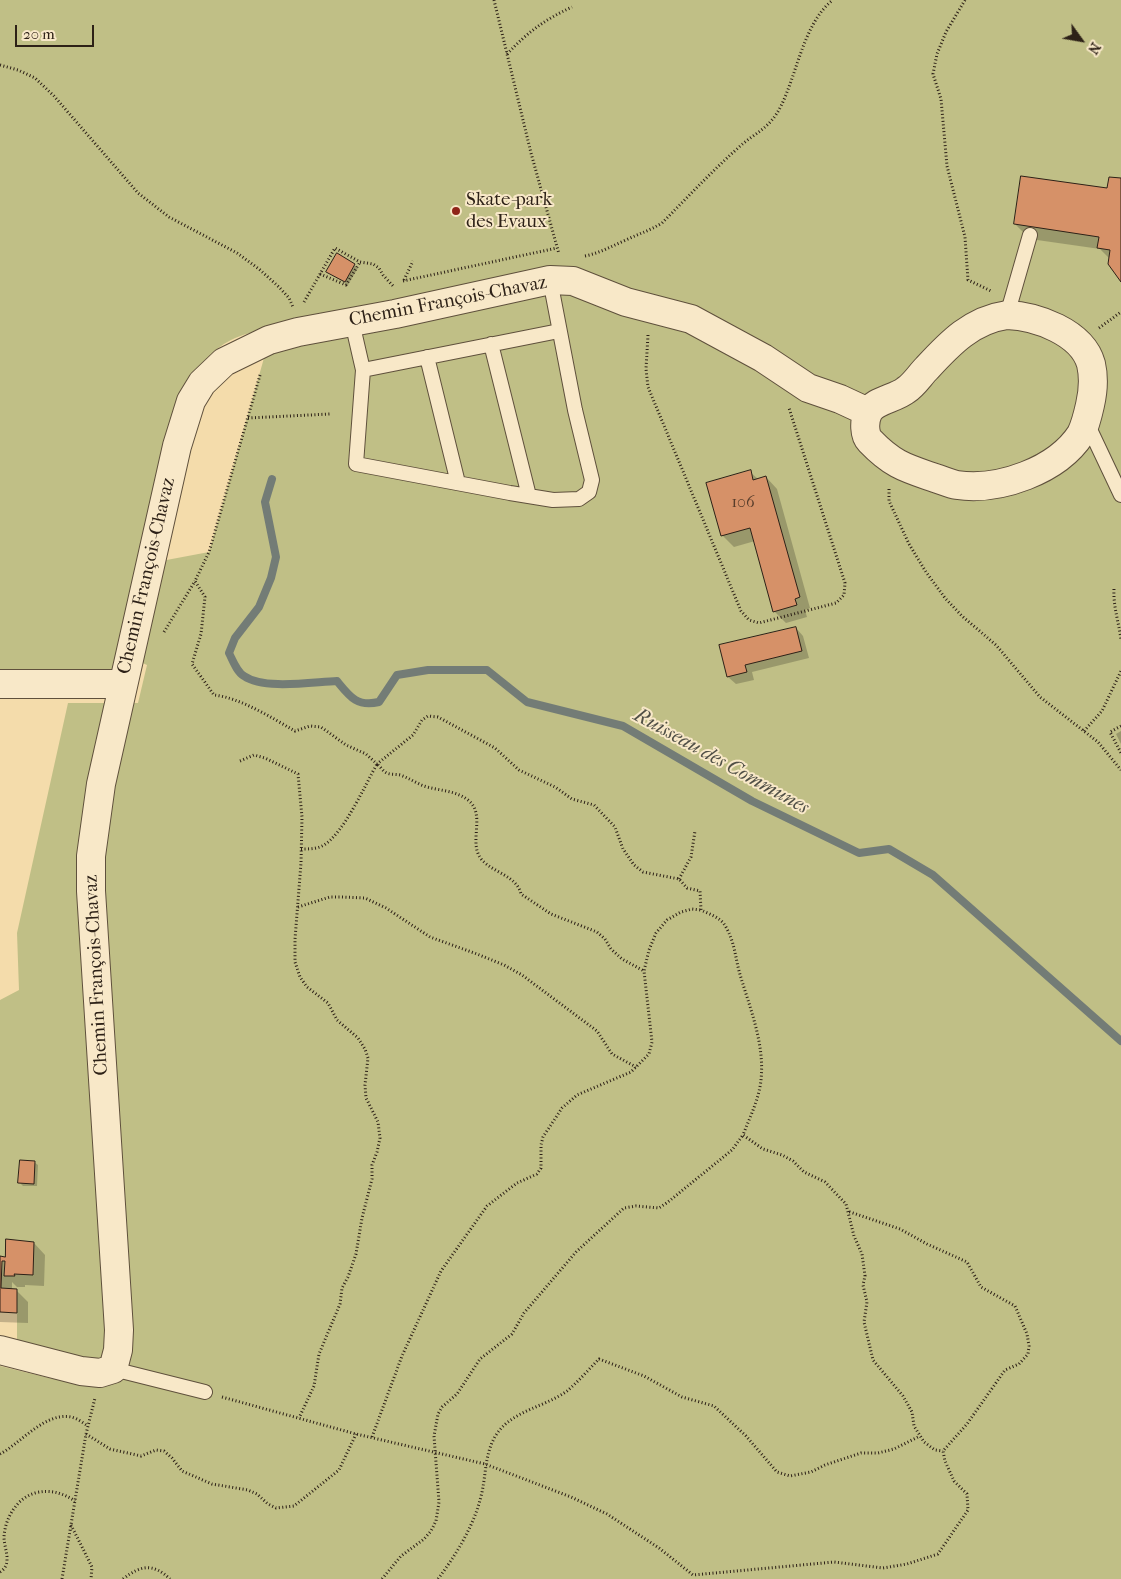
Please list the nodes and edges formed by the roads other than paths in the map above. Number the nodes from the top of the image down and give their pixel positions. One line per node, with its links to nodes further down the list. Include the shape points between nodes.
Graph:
1 (1030, 235): 3 (lane)
2 (561, 281): 4 (street, Chemin François-Chavaz, via 396,302); 5 (lane); 9 (street, Chemin François-Chavaz, via 690,319 763,358 808,388)
3 (1008, 310): 9 (street, via 947,346 907,390 874,405); 10 (street, via 1048,324 1078,344 1090,363 1092,376 1092,395)
4 (352, 322): 8 (lane); 15 (street, Chemin François-Chavaz, via 296,325 224,362 202,383 191,402 177,446)
5 (559, 331): 6 (lane); 13 (lane, via 592,480 589,492 579,498 553,500)
6 (491, 344): 7 (lane); 13 (lane)
7 (427, 357): 8 (lane); 11 (lane)
8 (363, 370): 11 (lane, via 356,464)
9 (868, 412): 10 (street, via 865,426 868,439 890,460 956,485 980,486 999,484 1048,465 1081,434)
10 (1086, 420): 12 (lane)
11 (458, 483): 13 (lane)
12 (1121, 495)
13 (529, 496)
14 (0, 684): 15 (street)
15 (123, 684): 17 (street, Chemin François-Chavaz, via 101,784 91,891 120,1330 118,1350)
16 (0, 1350): 17 (street, via 81,1371)
17 (107, 1371): 18 (lane)
18 (205, 1392)

